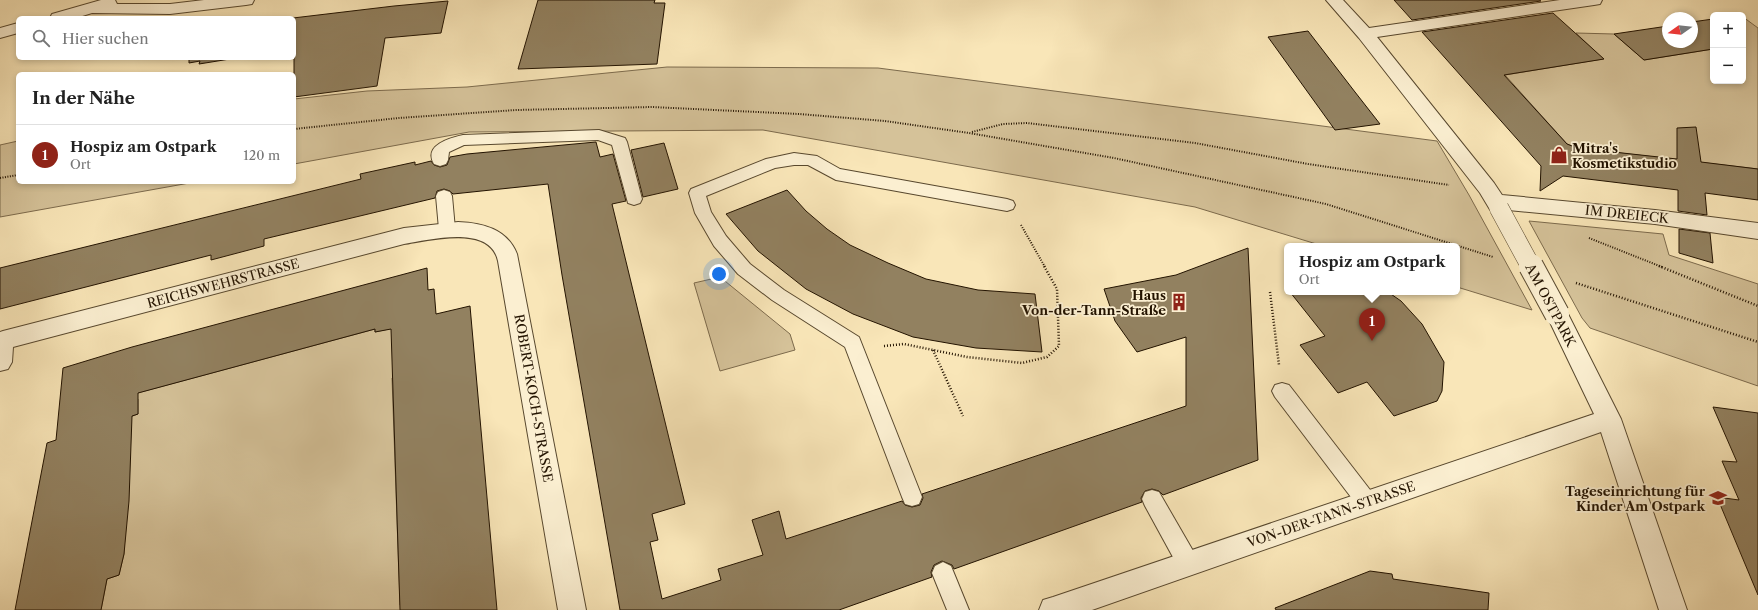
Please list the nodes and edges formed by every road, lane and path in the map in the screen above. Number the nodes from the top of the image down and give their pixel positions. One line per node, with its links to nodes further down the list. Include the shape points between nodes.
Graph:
1 (117, 0): 6 (street)
2 (246, 0): 6 (street, via 170,8)
3 (1334, 0): 10 (street, AM OSTPARK)
4 (1594, 0): 5 (street)
5 (1557, 3): 10 (street)
6 (94, 9): 7 (street)
7 (66, 16)
8 (16, 29): 9 (street)
9 (0, 33)
10 (1365, 34): 20 (street, AM OSTPARK, via 1487,188)
11 (296, 129): 12 (path, via 516,110 652,107 885,121)
12 (969, 133): 16 (path, via 1003,124 1027,123 1195,143 1308,164); 24 (path, via 1114,158 1326,204)
13 (440, 160): 18 (lane, via 441,150 463,140 598,135 619,142)
14 (16, 175): 15 (path)
15 (0, 178)
16 (1451, 185)
17 (444, 196): 21 (lane)
18 (634, 199)
19 (1007, 205): 32 (path, via 1016,215 1057,289 1059,346 1047,357 1022,363 967,357); 33 (lane, via 836,174 811,160 794,159 772,163 697,193 703,213 720,241 744,269 778,295 852,342)
20 (1497, 205): 22 (street, IM DREIECK, via 1655,217); 36 (street, AM OSTPARK, bridge, via 1557,314)
21 (446, 229): 31 (street, REICHSWEHRSTRASSE, via 404,236); 43 (street, ROBERT-KOCH-STRASSE, via 472,229 492,237 504,249 528,360)
22 (1758, 231)
23 (1586, 237): 29 (path)
24 (1449, 243)
25 (1460, 247): 26 (path)
26 (1493, 257)
27 (1569, 281): 30 (path)
28 (1270, 292): 34 (path)
29 (1758, 306)
30 (1758, 342)
31 (1, 348)
32 (933, 350): 33 (path, via 904,344); 35 (path)
33 (855, 352): 37 (lane)
34 (1282, 391): 39 (lane)
35 (963, 416)
36 (1609, 419): 39 (street, VON-DER-TANN-STRASSE); 45 (street, AM OSTPARK)
37 (912, 497)
38 (1152, 499): 40 (lane)
39 (1368, 502): 40 (street, VON-DER-TANN-STRASSE)
40 (1188, 563): 42 (street, VON-DER-TANN-STRASSE)
41 (943, 573): 44 (lane)
42 (1068, 608)
43 (572, 610)
44 (958, 610)
45 (1673, 610)

